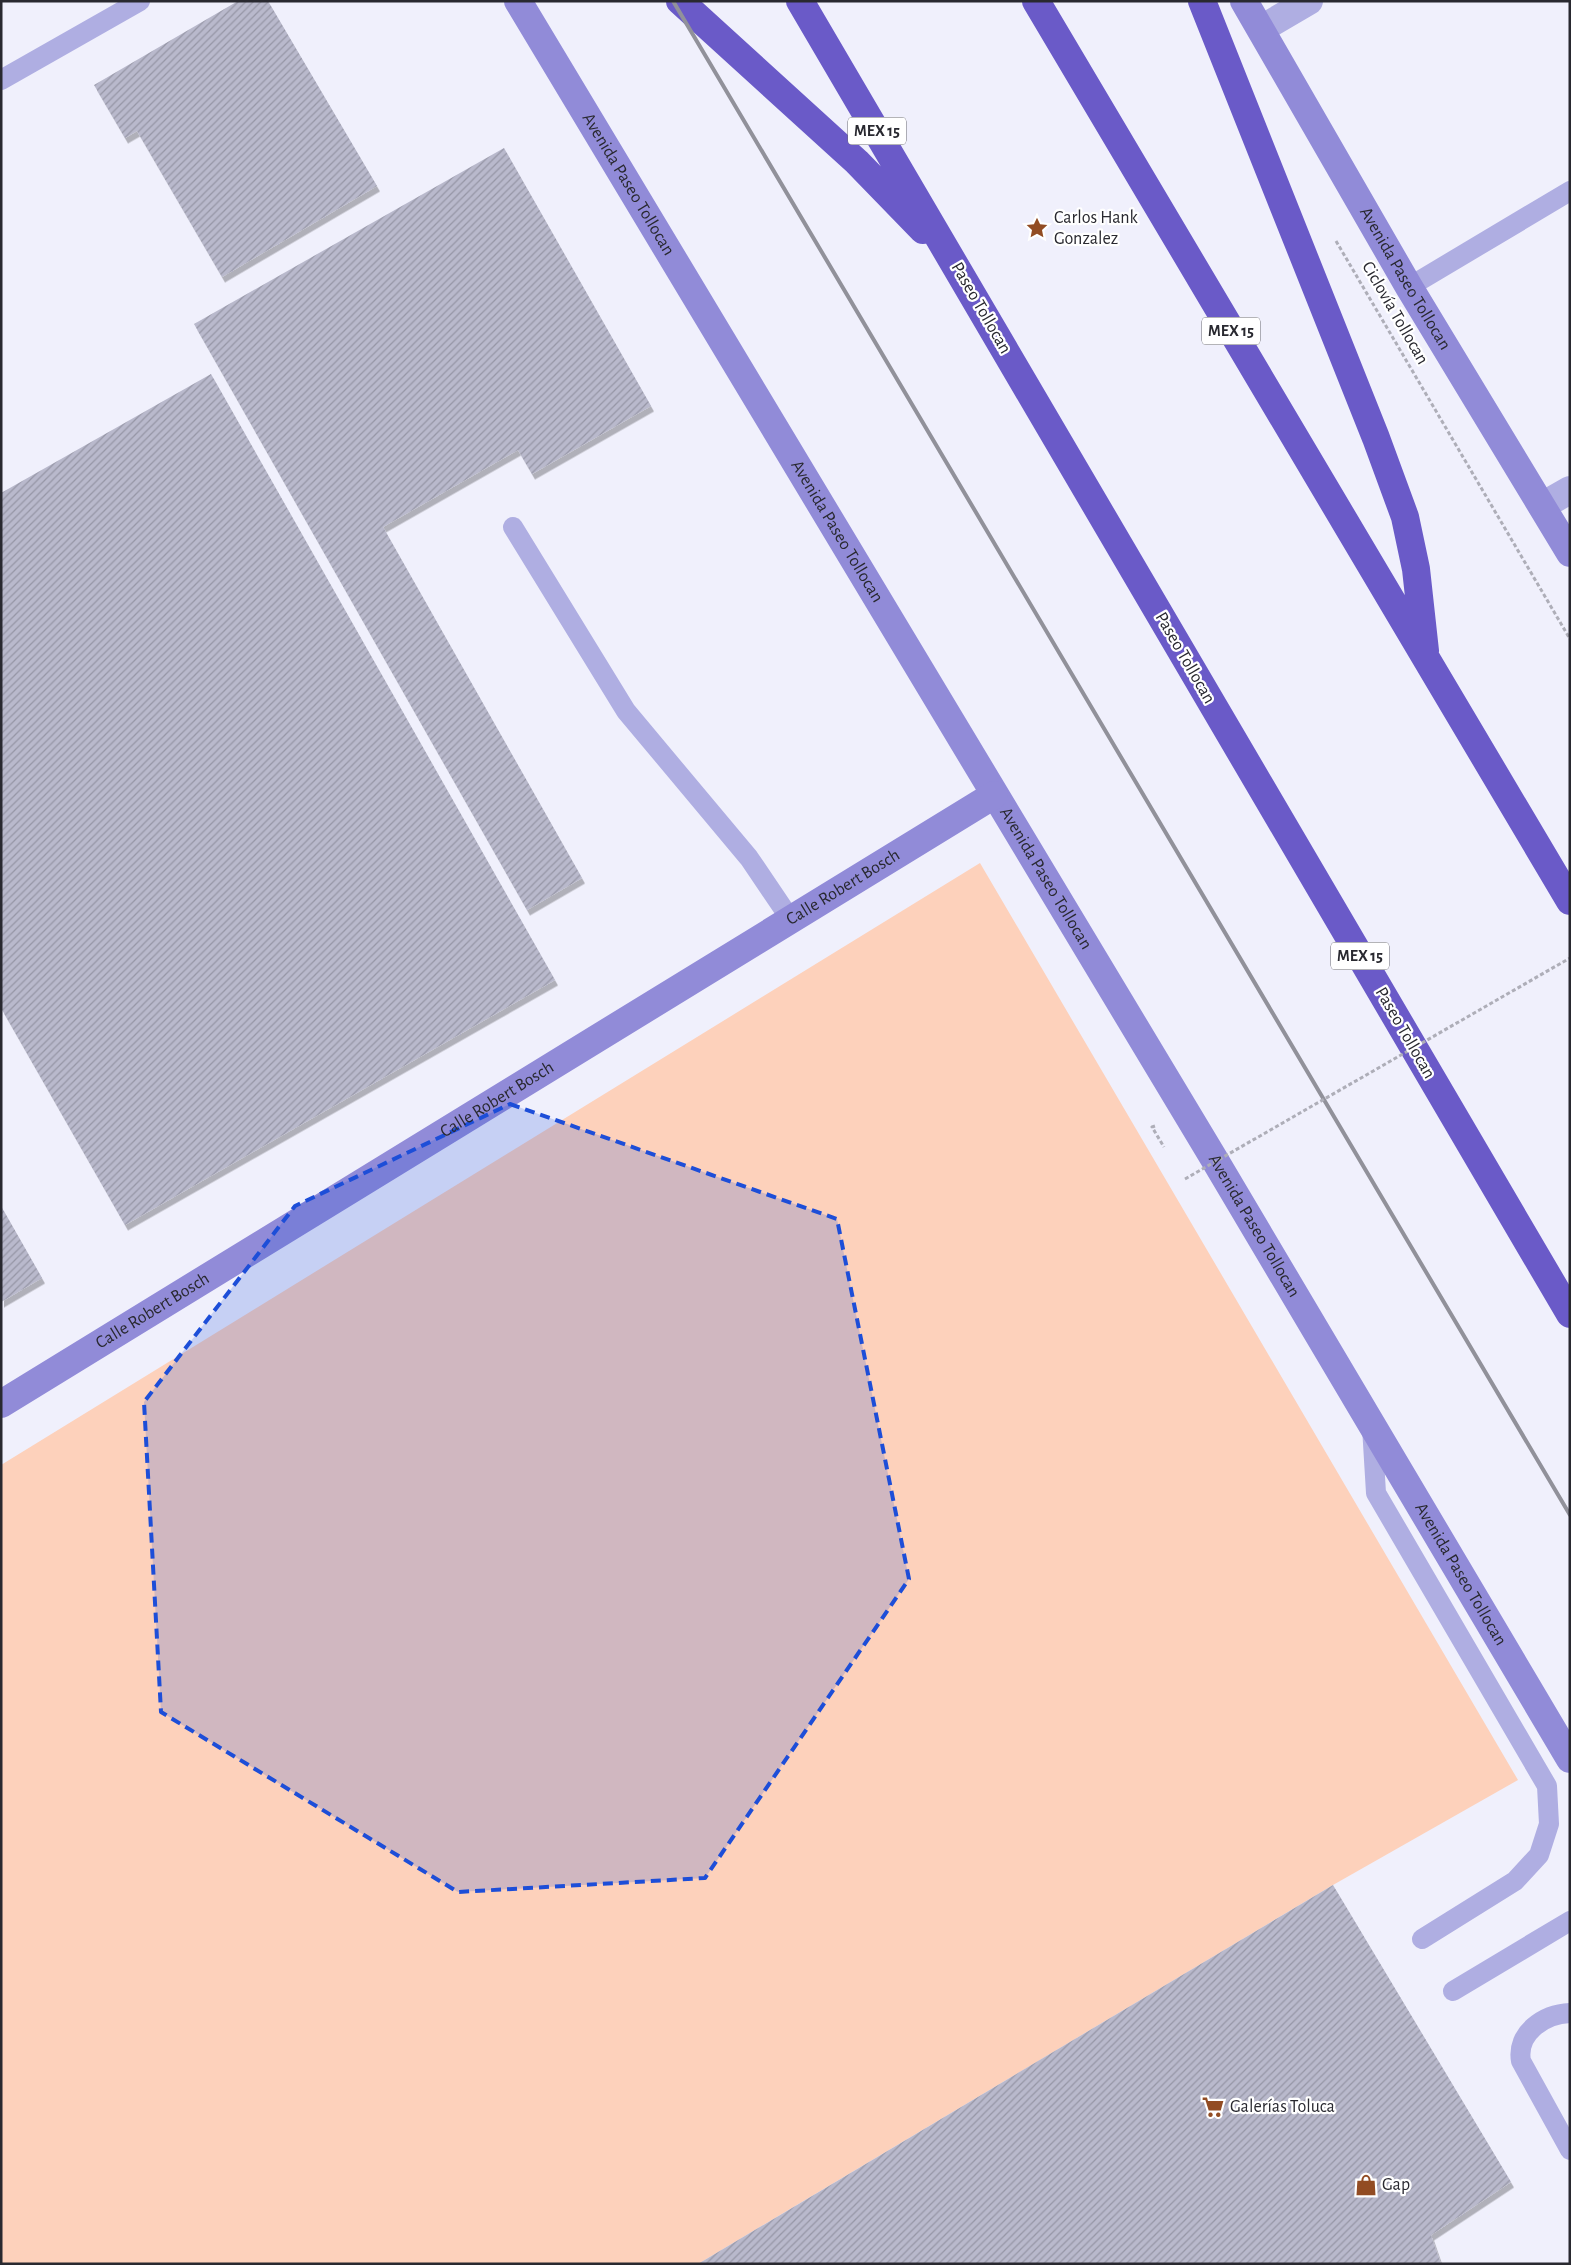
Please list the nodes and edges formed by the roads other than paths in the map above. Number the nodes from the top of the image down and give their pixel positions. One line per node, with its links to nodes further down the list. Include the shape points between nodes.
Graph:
1 (140, 1): 10 (lane)
2 (518, 1): 19 (main road, Avenida Paseo Tollocan)
3 (680, 1): 12 (highway, via 857,162)
4 (800, 1): 12 (highway, Paseo Tollocan / MEX 15)
5 (1036, 1): 18 (highway, MEX 15)
6 (1202, 1): 18 (highway, via 1405,517 1416,568)
7 (1244, 1): 9 (main road, Avenida Paseo Tollocan)
8 (1309, 1): 9 (street)
9 (1261, 29): 13 (main road, Avenida Paseo Tollocan)
10 (1, 80)
11 (1570, 191): 13 (lane)
12 (954, 262): 22 (highway, Paseo Tollocan / MEX 15)
13 (1409, 287): 15 (main road, Avenida Paseo Tollocan)
14 (1570, 490): 15 (street)
15 (1542, 506): 17 (main road, Avenida Paseo Tollocan)
16 (512, 527): 21 (lane, via 626,711 749,858)
17 (1570, 553)
18 (1426, 660): 20 (highway, MEX 15)
19 (994, 795): 21 (main road, Calle Robert Bosch); 24 (main road, Avenida Paseo Tollocan)
20 (1570, 901)
21 (791, 920): 23 (main road, Calle Robert Bosch)
22 (1570, 1314)
23 (1, 1404)
24 (1372, 1425): 25 (main road, Avenida Paseo Tollocan); 27 (lane, via 1376,1493 1547,1786 1549,1824 1539,1855 1515,1881)
25 (1570, 1759)
26 (1570, 1921): 28 (lane)
27 (1422, 1939)
28 (1453, 1991)
29 (1570, 2013): 30 (lane, via 1553,2016 1533,2028 1523,2038 1520,2054)
30 (1570, 2150)

